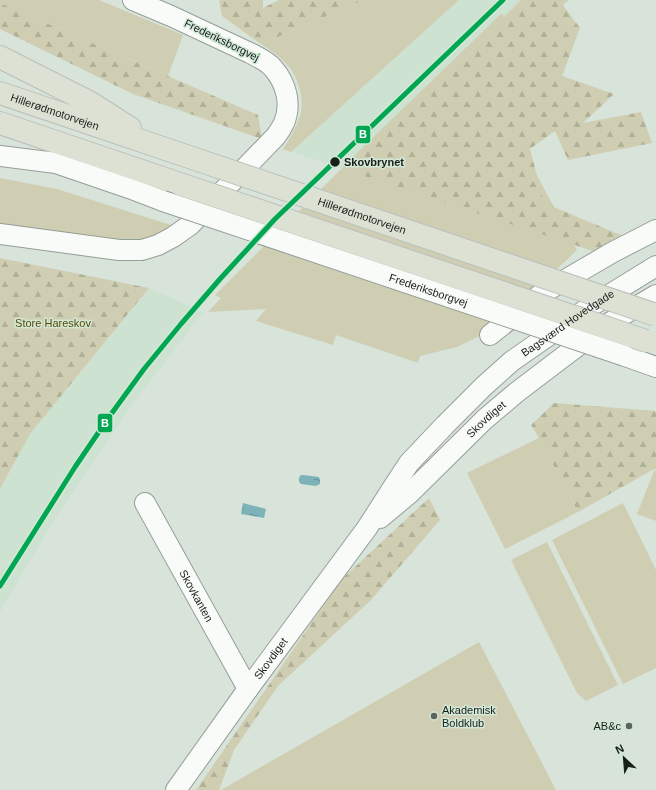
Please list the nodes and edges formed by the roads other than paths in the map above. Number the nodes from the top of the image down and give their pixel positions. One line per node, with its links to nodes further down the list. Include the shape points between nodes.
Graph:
1 (133, 0): 2 (street, Frederiksborgvej)
2 (174, 8): 9 (street, Frederiksborgvej, via 262,59 280,77 288,101 288,112 276,136 190,225 158,245 142,250 119,250)
3 (0, 57): 6 (highway, via 89,102)
4 (0, 93): 6 (highway, Hillerødmotorvejen)
5 (0, 123): 14 (highway, bridge)
6 (160, 148): 12 (highway, Hillerødmotorvejen, bridge)
7 (0, 156): 15 (street, Frederiksborgvej, bridge, via 56,163)
8 (656, 230): 13 (street, via 541,294)
9 (0, 234)
10 (656, 266): 16 (street, Bagsværd Hovedgade, via 591,306 512,361)
11 (656, 294): 18 (street, Skovdiget, via 606,325 517,392 485,419 410,493)
12 (656, 315)
13 (490, 335)
14 (651, 343)
15 (656, 367)
16 (484, 386): 18 (street, Skovdiget, via 409,463)
17 (145, 503): 19 (street, Skovkanten)
18 (367, 528): 19 (street, Skovdiget)
19 (248, 689): 20 (street, Skovdiget)
20 (176, 790)

